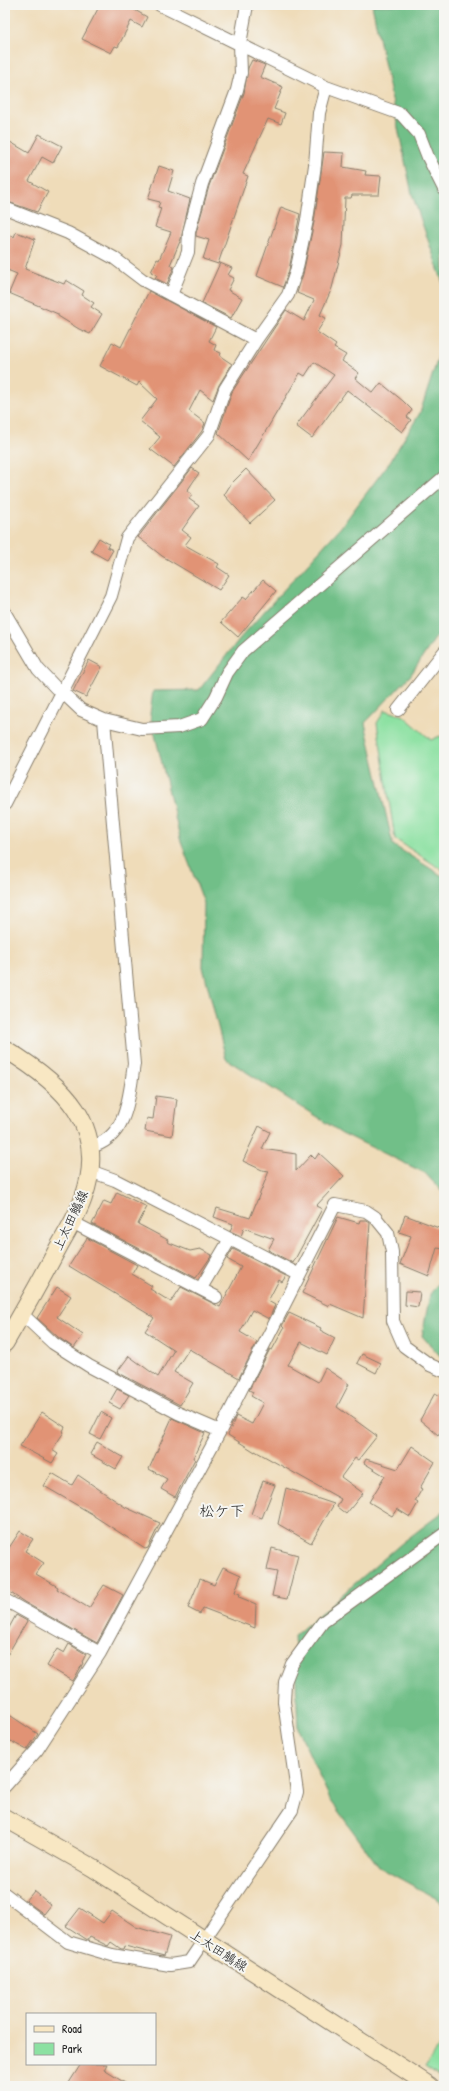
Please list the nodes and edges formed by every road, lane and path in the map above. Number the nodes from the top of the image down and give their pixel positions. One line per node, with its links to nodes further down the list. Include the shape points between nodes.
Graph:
1 (160, 5): 3 (street)
2 (247, 5): 3 (street)
3 (240, 44): 4 (street); 7 (street, via 242,73 202,184 189,232 188,252)
4 (326, 86): 5 (street, via 401,114 420,134); 8 (street, via 319,113 314,173 296,272 288,295)
5 (444, 189)
6 (5, 208): 7 (street, via 68,233 114,258 143,280)
7 (171, 295): 8 (street)
8 (256, 340): 12 (street, via 224,389 209,435 127,538 111,596)
9 (444, 477): 14 (street, via 243,651 227,673 202,719 178,727 142,729)
10 (5, 613): 12 (street, via 38,669)
11 (444, 652): 13 (street)
12 (62, 692): 14 (street, via 81,710); 15 (street)
13 (398, 710)
14 (104, 720): 17 (street, via 134,1064 128,1103 119,1129 101,1144)
15 (5, 804)
16 (5, 1049): 17 (main road, 上太田鵤線, via 32,1065 53,1082 74,1105 85,1127)
17 (90, 1147): 18 (main road, 上太田鵤線)
18 (90, 1171): 19 (main road, 上太田鵤線, via 83,1199); 20 (street, via 115,1180)
19 (72, 1222): 22 (street); 24 (main road, 上太田鵤線)
20 (230, 1239): 21 (street); 22 (street)
21 (298, 1274): 26 (street, via 335,1204 366,1211 374,1216 388,1233 392,1252 393,1321 404,1346 430,1365); 27 (street)
22 (201, 1288): 23 (street)
23 (216, 1297)
24 (22, 1314): 25 (main road, 上太田鵤線); 27 (street, via 53,1343 89,1366)
25 (5, 1343)
26 (444, 1371)
27 (220, 1431): 30 (street)
28 (444, 1534): 34 (street, via 323,1622 292,1664 285,1682 284,1702 297,1792 292,1810)
29 (5, 1600): 30 (street)
30 (100, 1653): 31 (street, via 37,1750)
31 (5, 1786)
32 (5, 1818): 34 (main road, 上太田鵤線, via 93,1868)
33 (5, 1894): 34 (street, via 68,1942 112,1955 170,1965 189,1962)
34 (203, 1940): 35 (main road, 上太田鵤線)
35 (423, 2084)

